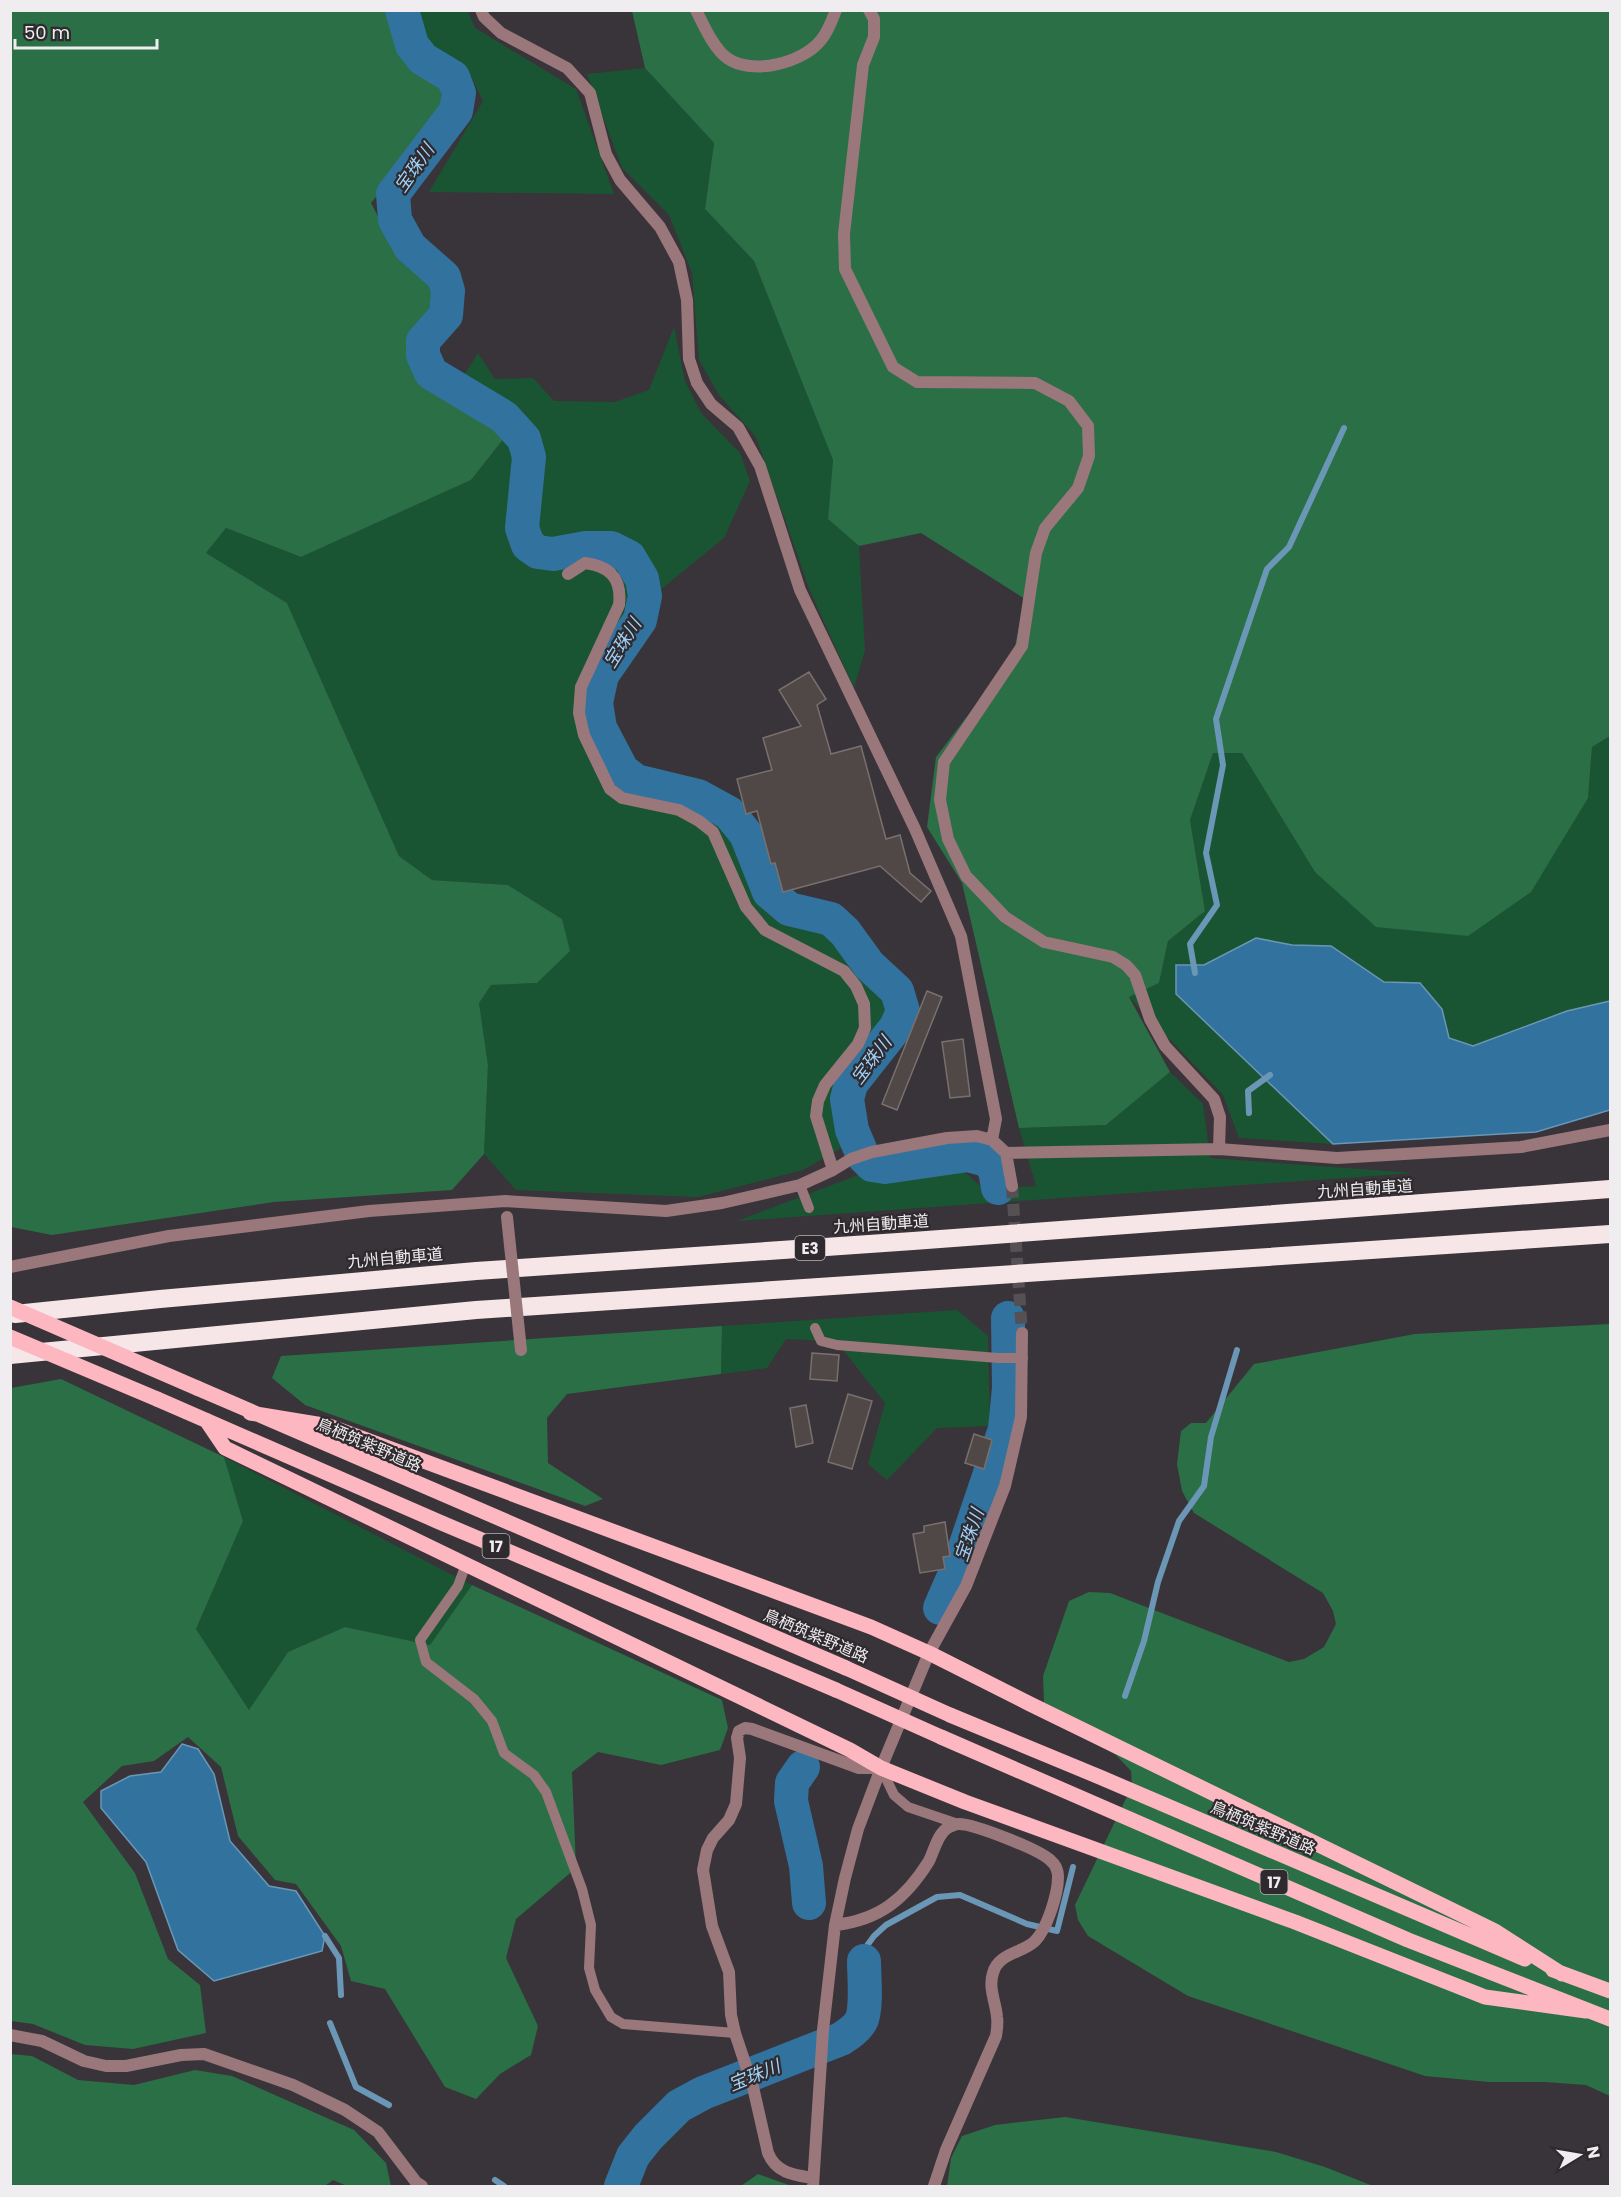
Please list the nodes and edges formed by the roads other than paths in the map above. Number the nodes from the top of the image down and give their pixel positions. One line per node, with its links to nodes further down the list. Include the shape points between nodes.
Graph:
1 (481, 10): 7 (street, via 501,33 567,68 590,93 606,154 620,180 660,227 679,262 687,300 689,359 697,383 711,404 738,427 760,466 800,590 915,829 961,936 996,1119)
2 (696, 10): 3 (street, via 726,57 746,66 767,67 801,55 821,40)
3 (837, 10)
4 (870, 10): 8 (street, via 874,37 863,65 844,234 845,269 893,367 917,382 1035,383 1069,400 1088,426 1089,456 1078,488 1045,528 1036,553 1023,646 944,762 940,800 948,839 966,876 1005,917 1044,942 1113,957 1135,975 1150,1019 1165,1046 1214,1099 1220,1117)
5 (568, 574): 10 (street, via 585,563 601,565 614,576 621,592 620,605 581,687 579,713 584,735 610,789 622,798 679,810 713,832 746,907 765,930 844,971 856,986 864,1004 865,1028 858,1044 825,1085 816,1116)
6 (1611, 1130): 8 (street, via 1521,1147 1337,1158)
7 (993, 1140): 9 (street); 10 (street, via 977,1136 947,1138 872,1152)
8 (1219, 1149): 9 (street)
9 (1006, 1153): 12 (street)
10 (833, 1170): 11 (street)
11 (800, 1185): 14 (street, via 666,1211); 15 (lane)
12 (1012, 1186)
13 (1611, 1189): 19 (highway, 九州自動車道 / E3, via 476,1271)
14 (505, 1201): 17 (street, via 369,1211 169,1236); 23 (street, bridge)
15 (809, 1208)
16 (1611, 1234): 24 (highway, via 476,1310)
17 (10, 1267)
18 (10, 1307): 26 (main road, 鳥栖筑紫野道路 / 17, bridge)
19 (10, 1315)
20 (815, 1328): 25 (lane, via 821,1341 837,1345)
21 (1022, 1333): 25 (street)
22 (10, 1337): 27 (main road, 17, bridge)
23 (521, 1350)
24 (10, 1355)
25 (1020, 1358): 29 (street, via 1021,1417 1005,1486 966,1586)
26 (250, 1413): 29 (main road, via 329,1426 872,1627); 33 (main road, 鳥栖筑紫野道路 / 17, bridge)
27 (206, 1420): 28 (main road, via 225,1448); 35 (main road, 17, bridge, via 1408,1940)
28 (465, 1564): 30 (main road); 37 (lane, via 458,1586 420,1640 426,1662 474,1699 492,1721 504,1753 534,1775 546,1792 591,1924 589,1968 595,1990 611,2017 623,2024)
29 (929, 1653): 30 (street); 33 (main road, via 1495,1931)
30 (881, 1768): 31 (lane, via 894,1795 908,1807); 32 (street, via 858,1829); 35 (main road, via 1485,1997); 37 (street, via 859,1768 752,1729 739,1731 736,1804 729,1820 712,1838 703,1870 712,1926 729,1972)
31 (958, 1824): 32 (street, via 941,1835 930,1859 899,1898 883,1910 852,1923); 41 (street, via 985,1831 1050,1859 1058,1877 1057,1891 1034,1942 1004,1958 993,1971 996,2036)
32 (835, 1924): 39 (street)
33 (1562, 1974): 34 (main road, 鳥栖筑紫野道路 / 17)
34 (1611, 1991)
35 (1586, 2011): 36 (main road, 17)
36 (1611, 2019)
37 (735, 2034): 39 (street, via 772,2163)
38 (10, 2035): 40 (street, via 42,2041 84,2061 106,2066 204,2054 292,2085 345,2110 378,2132)
39 (813, 2182)
40 (422, 2187)
41 (934, 2187)

